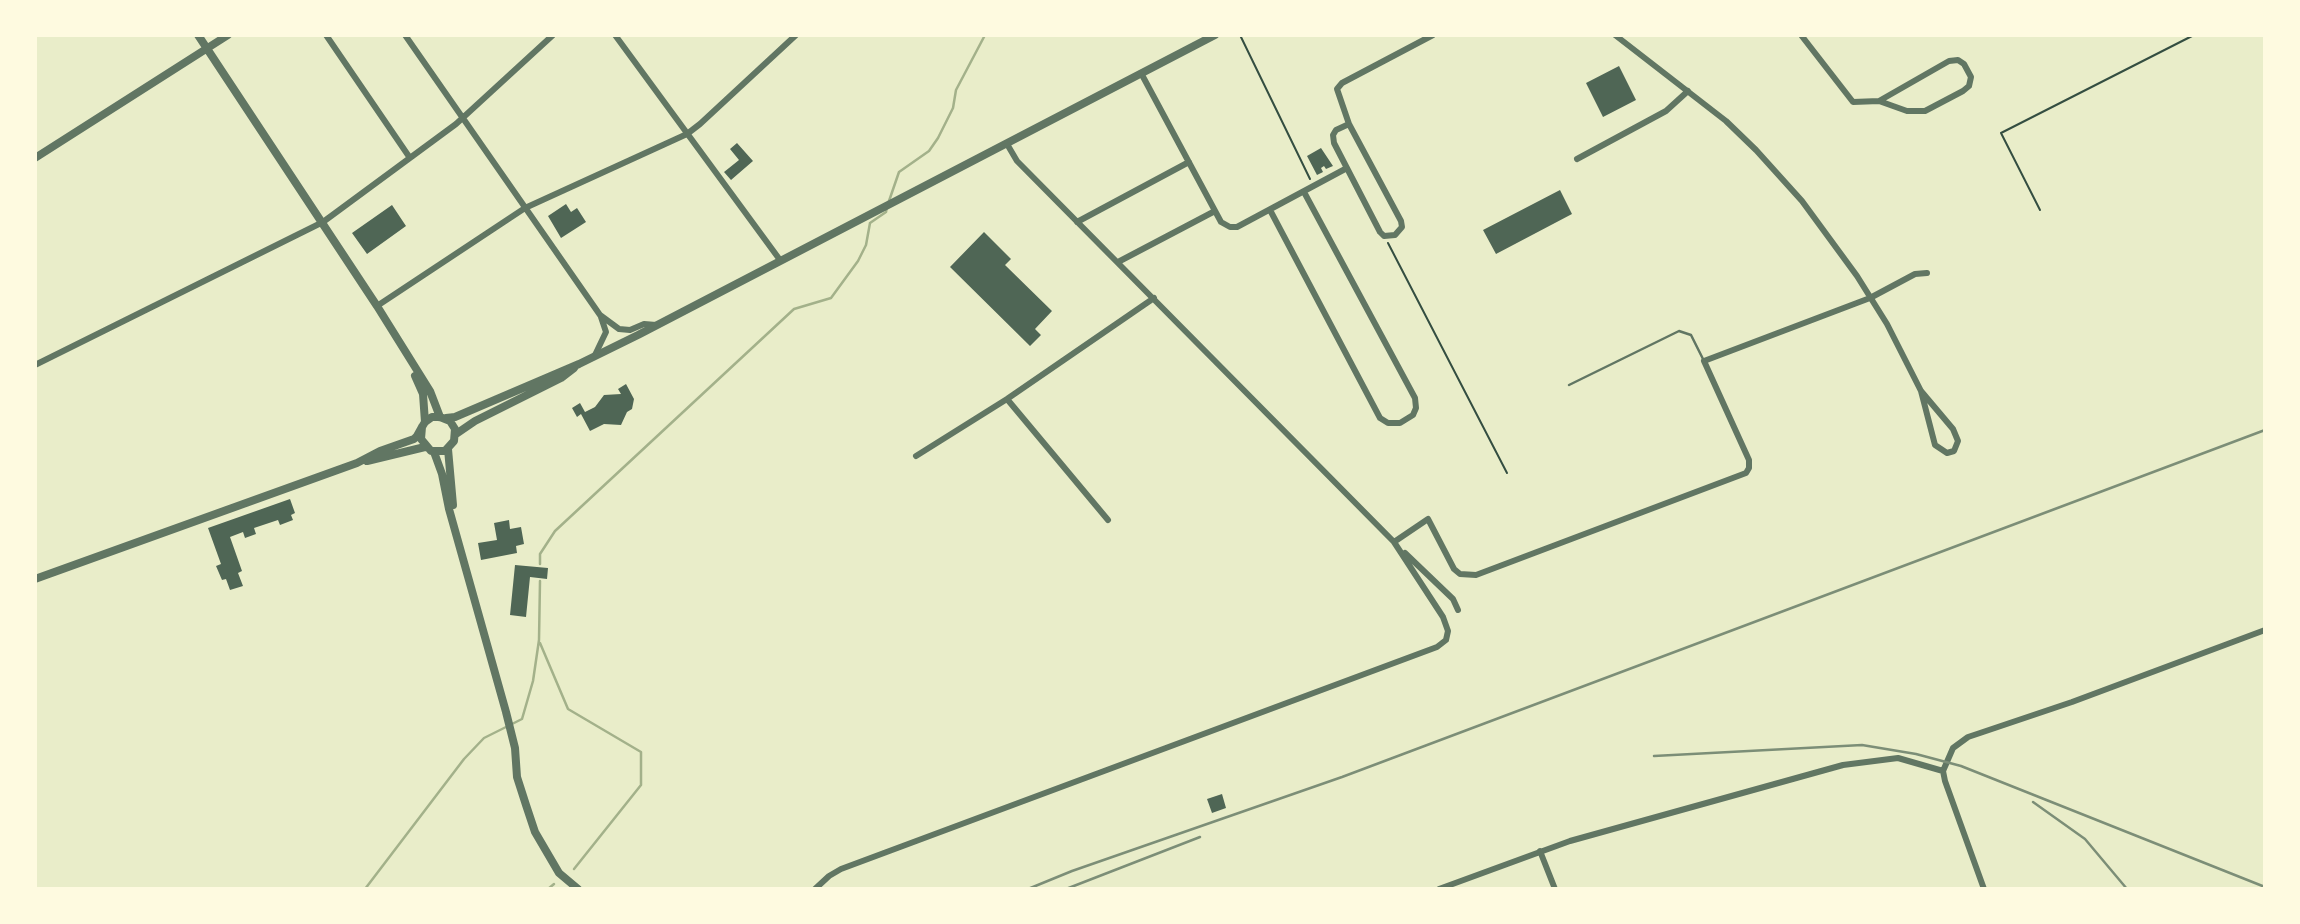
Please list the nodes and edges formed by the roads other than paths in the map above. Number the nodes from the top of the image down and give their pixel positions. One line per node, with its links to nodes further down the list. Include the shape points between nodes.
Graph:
1 (198, 35): 13 (street)
2 (229, 35): 13 (street)
3 (326, 35): 22 (street)
4 (405, 35): 17 (street)
5 (553, 35): 17 (street)
6 (615, 35): 19 (street)
7 (796, 35): 19 (street)
8 (1215, 35): 12 (street)
9 (1433, 35): 18 (street, via 1336,89)
10 (1615, 35): 15 (street)
11 (1801, 35): 16 (street, via 1853,102)
12 (1199, 38): 14 (street)
13 (207, 50): 21 (street); 30 (street)
14 (1141, 73): 20 (street); 24 (street)
15 (1688, 91): 23 (street, via 1666,111); 36 (street, via 1726,121 1789,186 1838,247)
16 (1880, 101): 16 (street, via 1907,111 1925,111 1963,91 1970,77 1964,64 1949,61)
17 (462, 118): 22 (street); 27 (street)
18 (1349, 124): 25 (street, via 1333,135); 25 (street, via 1401,221 1399,231 1384,236)
19 (687, 134): 27 (street); 32 (street)
20 (1006, 144): 31 (street); 32 (street)
21 (35, 158)
22 (410, 158): 30 (street)
23 (1577, 159)
24 (1189, 162): 29 (street); 31 (street)
25 (1347, 168): 26 (street)
26 (1304, 192): 28 (street); 28 (street, via 1415,398 1413,415 1399,423 1380,418)
27 (525, 208): 37 (street); 38 (street)
28 (1270, 209): 29 (street, via 1237,227 1221,222)
29 (1215, 211): 33 (street)
30 (323, 222): 37 (street); 44 (street)
31 (1077, 222): 33 (street)
32 (780, 260): 39 (street)
33 (1118, 262): 35 (street)
34 (1927, 273): 36 (street, via 1915,274)
35 (1154, 298): 47 (street); 58 (street)
36 (1870, 298): 42 (street); 46 (street)
37 (377, 306): 40 (street)
38 (600, 315): 39 (street, via 619,329); 41 (street, via 606,332)
39 (658, 325): 41 (street)
40 (404, 351): 48 (street); 49 (street, via 423,394)
41 (593, 358): 43 (street)
42 (1704, 361): 45 (lane, via 1691,335 1679,331); 58 (street, via 1749,460 1746,473 1476,575 1454,569 1428,519)
43 (579, 364): 48 (street); 50 (street)
44 (35, 365)
45 (1569, 385)
46 (1921, 391): 46 (street, via 1935,445 1947,453 1954,451 1958,441 1953,429)
47 (1007, 399): 54 (street); 56 (street)
48 (443, 418): 49 (street, via 432,417); 50 (street)
49 (424, 424): 51 (street, via 421,439); 55 (street, via 414,439)
50 (456, 434): 52 (street)
51 (425, 447): 53 (street); 55 (street)
52 (448, 449): 53 (street); 57 (street)
53 (434, 452): 57 (street)
54 (916, 456)
55 (357, 463): 59 (street)
56 (1108, 520)
57 (456, 532): 64 (street, via 535,832 559,873)
58 (1394, 542): 60 (street, via 1453,598); 65 (street, via 1443,617 1448,631 1437,647 841,869)
59 (35, 579)
60 (1458, 610)
61 (2265, 630): 62 (street, via 1968,737 1953,748)
62 (1943, 771): 63 (street, via 1898,758 1857,762); 68 (street)
63 (1540, 851): 66 (street); 67 (street)
64 (578, 889)
65 (815, 889)
66 (1438, 889)
67 (1555, 889)
68 (1984, 889)

